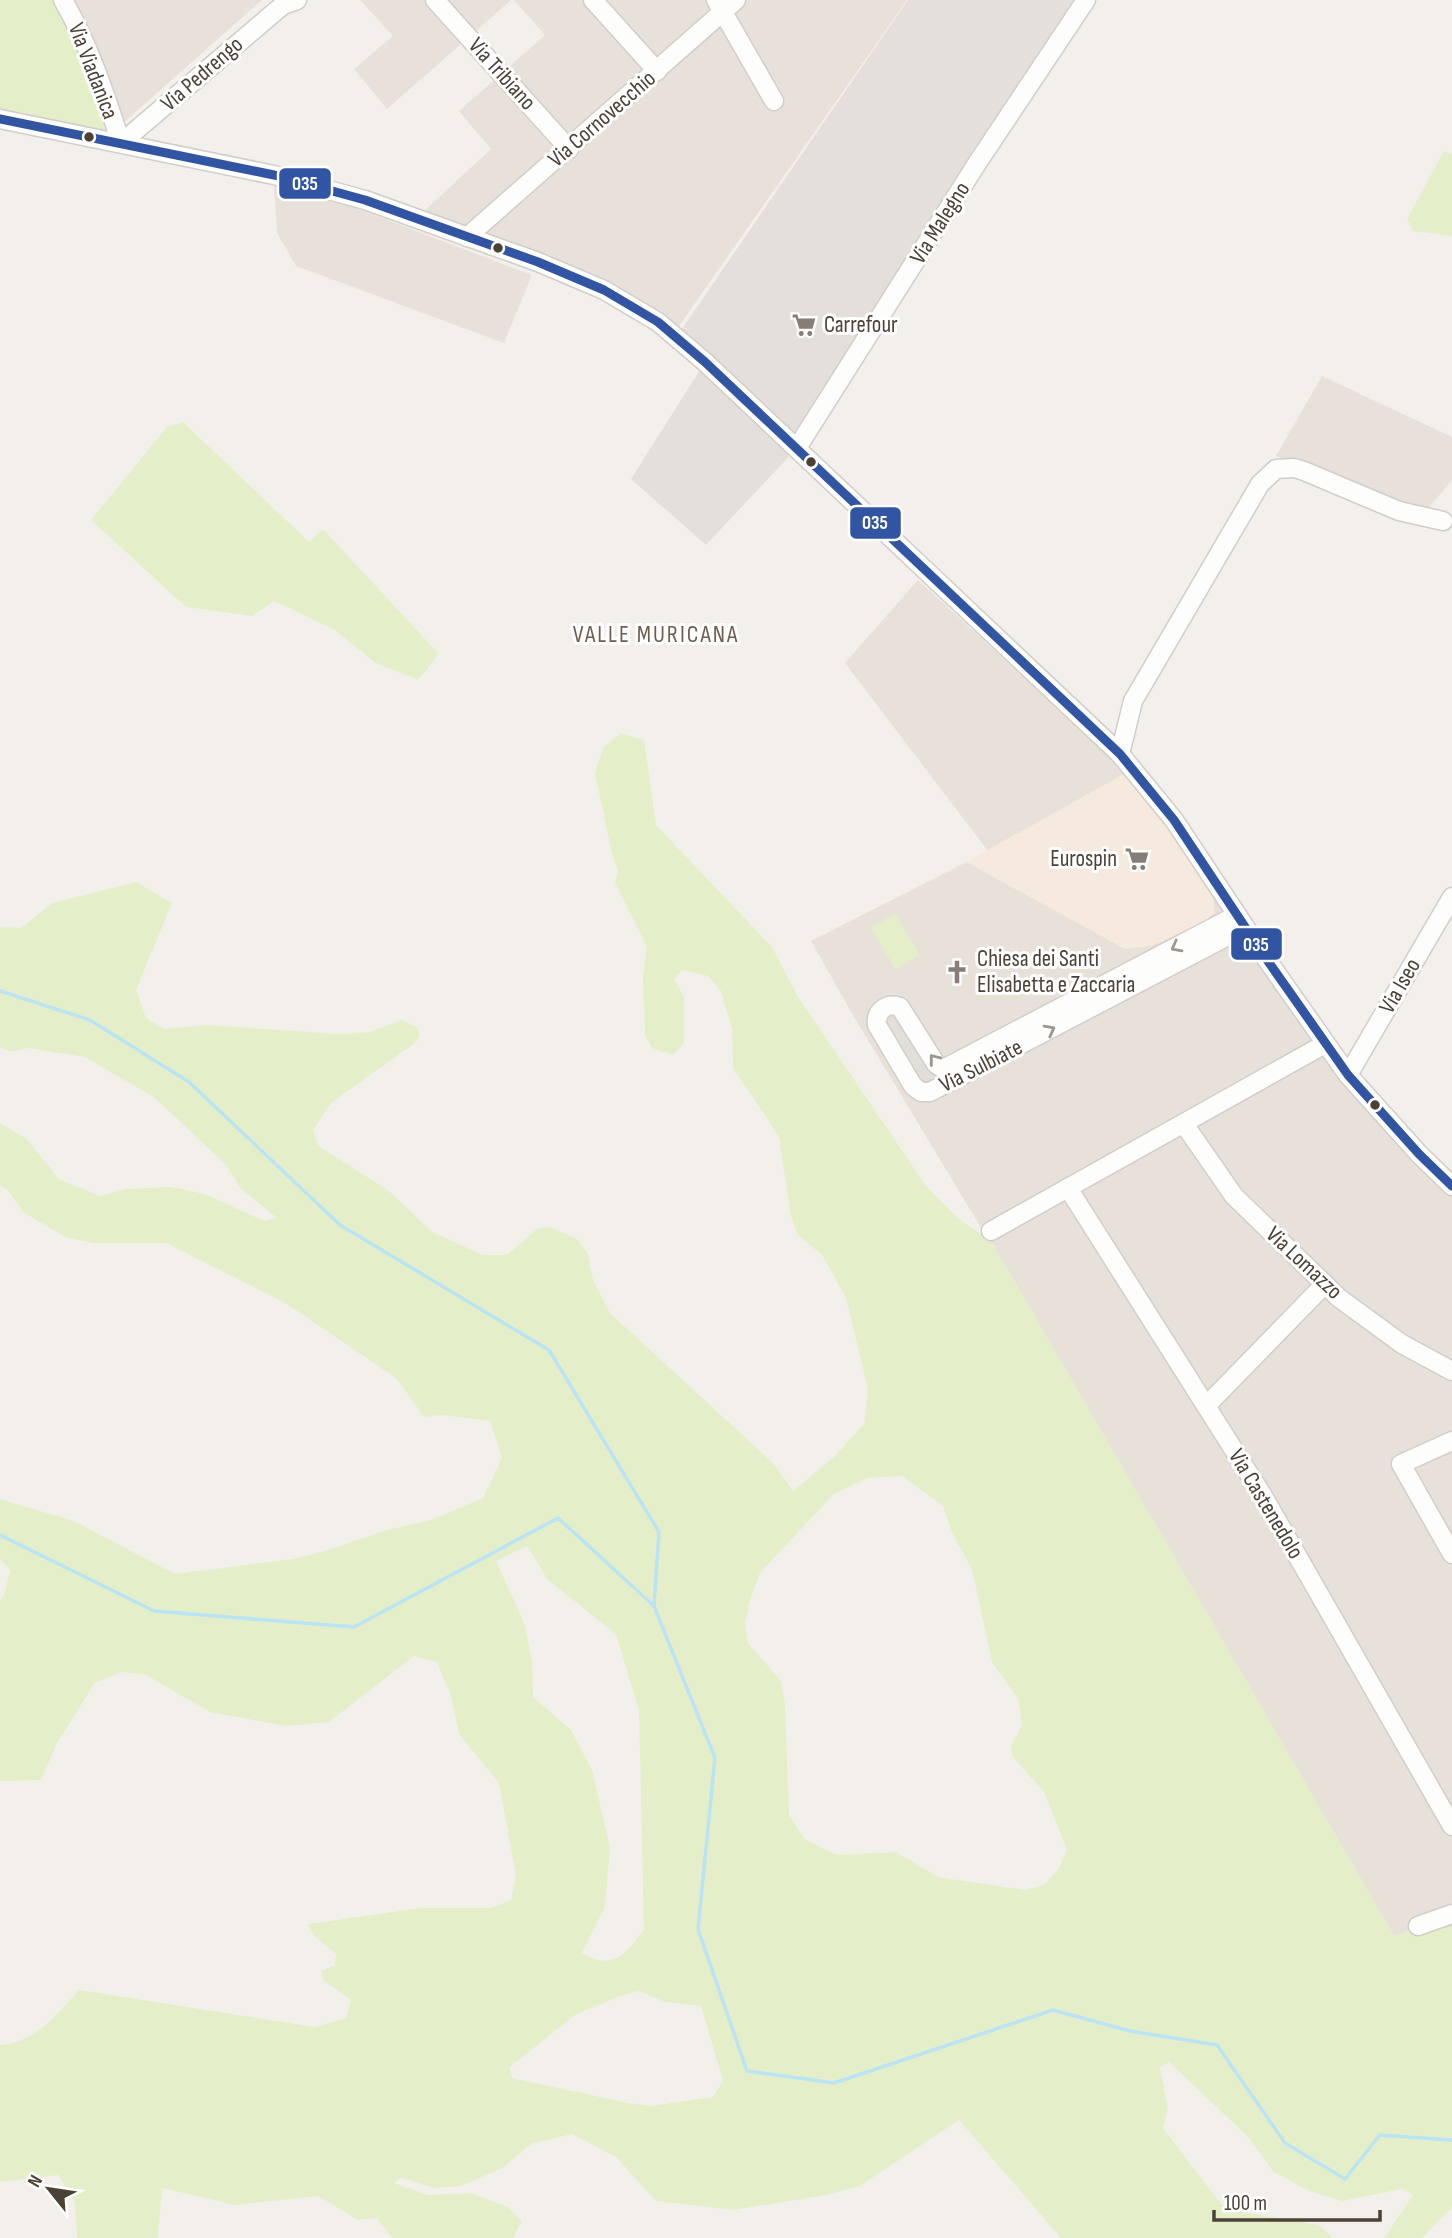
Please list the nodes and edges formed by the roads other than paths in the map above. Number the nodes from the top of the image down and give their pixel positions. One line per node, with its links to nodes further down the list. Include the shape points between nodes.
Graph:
1 (63, 0): 10 (street, Via Viadanica, via 79,28)
2 (435, 0): 11 (street, Via Tribiano)
3 (593, 0): 7 (street)
4 (1086, 0): 13 (street, Via Malegno)
5 (285, 1): 10 (street, Via Pedrengo)
6 (725, 4): 7 (street, Via Cornovecchio); 8 (street)
7 (657, 71): 11 (street, Via Cornovecchio)
8 (774, 101)
9 (0, 119): 10 (street)
10 (121, 144): 12 (street, via 334,190)
11 (569, 149): 12 (street, Via Cornovecchio)
12 (467, 237): 13 (street, via 560,271 627,302 677,336)
13 (797, 448): 15 (street)
14 (1443, 521): 15 (street, via 1399,511 1304,471 1281,468 1268,474 1133,701)
15 (1120, 754): 17 (street, via 1174,820)
16 (1452, 897): 19 (street, Via Iseo)
17 (1241, 921): 17 (street, Via Sulbiate, one-way to 17, via 947,1067 936,1064 900,1007 881,1010 877,1025 913,1086 930,1092); 18 (street)
18 (1325, 1044): 19 (street); 20 (street)
19 (1348, 1074): 21 (street)
20 (1184, 1124): 22 (street); 24 (street, Via Lomazzo, via 1234,1196)
21 (1452, 1186)
22 (1068, 1188): 23 (street); 26 (street, Via Castenedolo)
23 (991, 1231)
24 (1325, 1284): 25 (street, Via Lomazzo, via 1378,1328); 26 (street)
25 (1452, 1371)
26 (1206, 1406): 29 (street, Via Castenedolo, via 1263,1496)
27 (1452, 1441): 28 (street, via 1401,1464)
28 (1452, 1555)
29 (1452, 1826)
30 (1452, 1914): 31 (street)
31 (1418, 1926)

